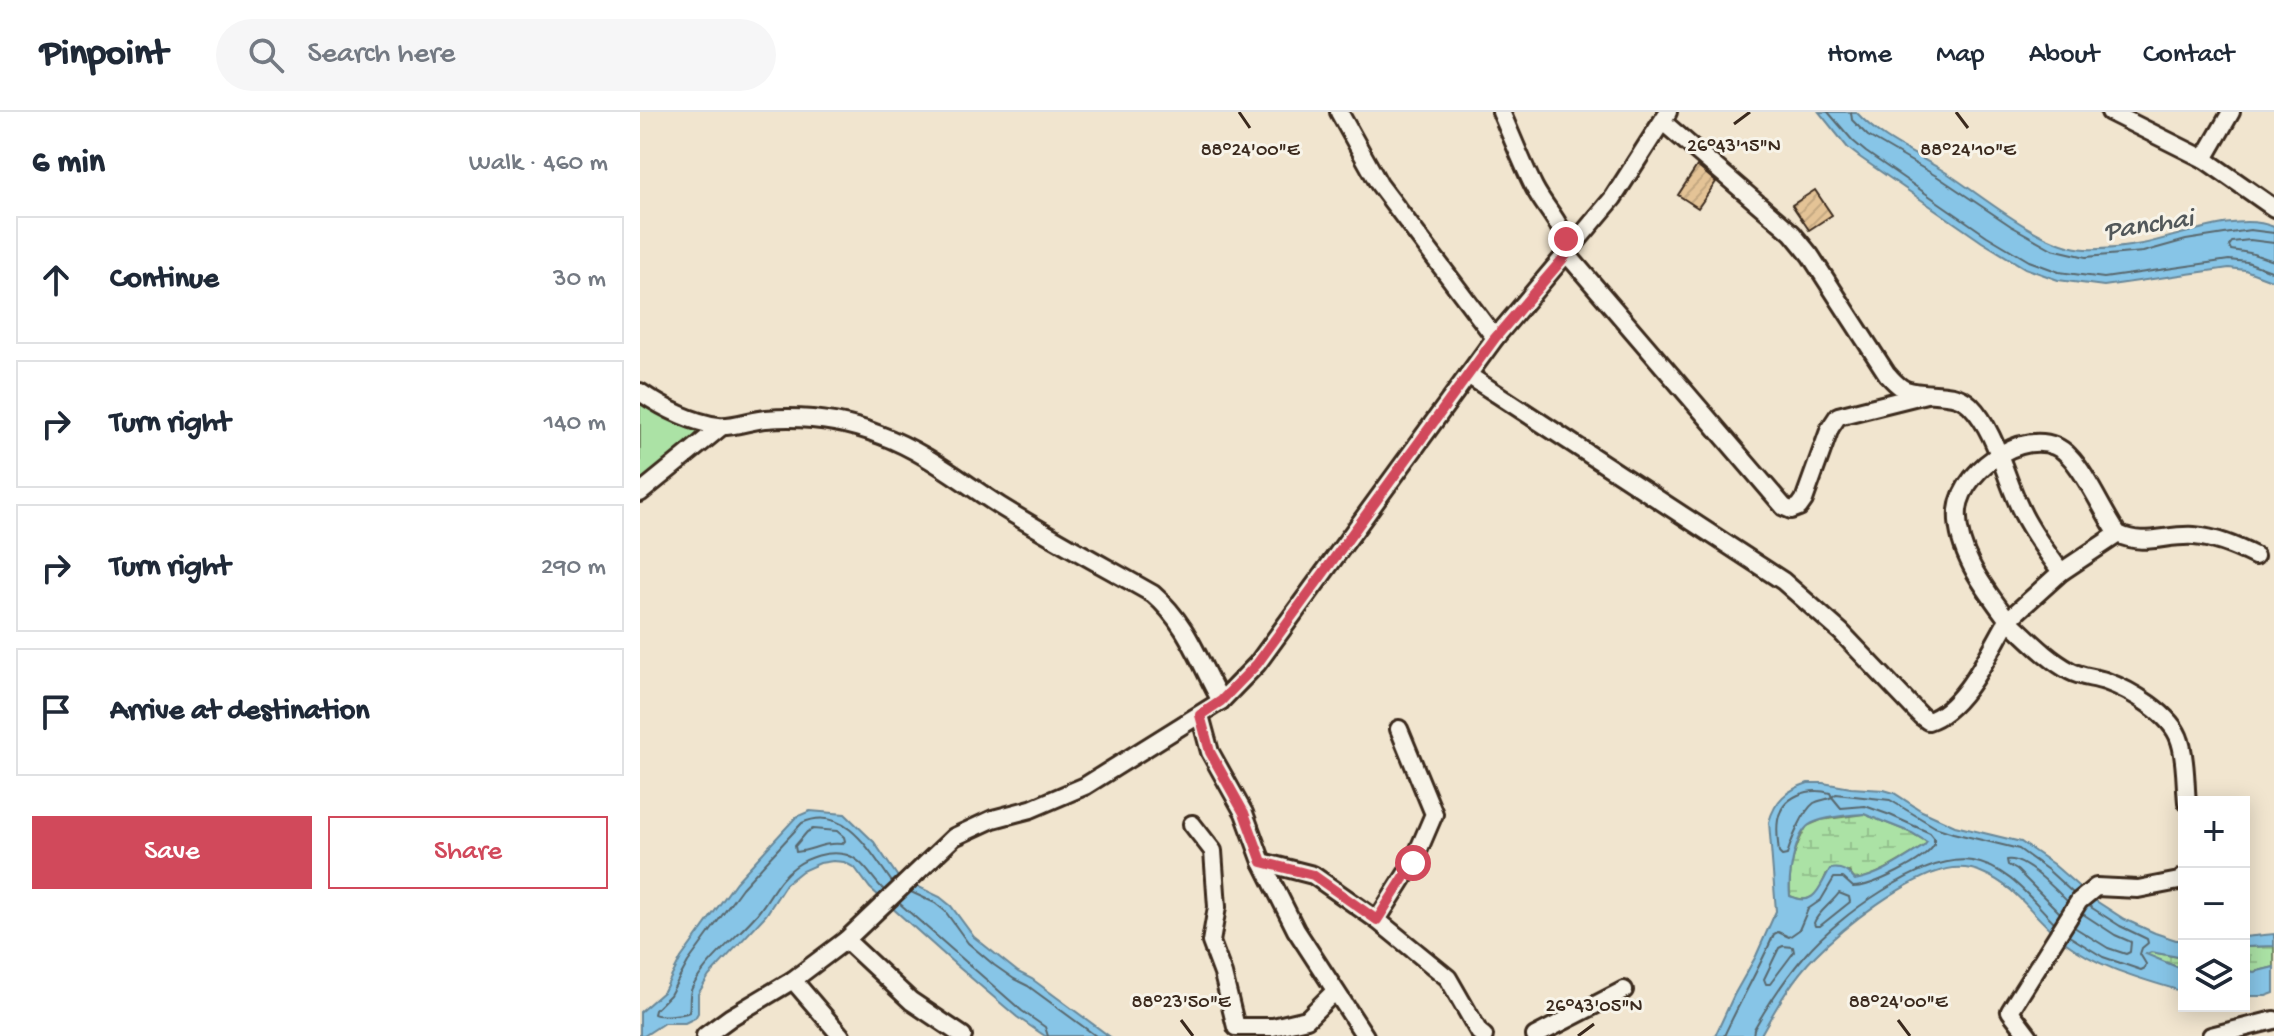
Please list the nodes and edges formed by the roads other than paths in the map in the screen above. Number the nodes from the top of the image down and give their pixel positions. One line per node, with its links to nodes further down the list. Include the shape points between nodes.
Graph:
1 (1339, 112): 9 (street, via 1379,184)
2 (1501, 112): 8 (street, via 1535,189 1562,228)
3 (2110, 112): 6 (street)
4 (2231, 112): 6 (street)
5 (1666, 117): 8 (street, via 1613,198); 12 (street, via 1792,233 1897,385)
6 (2204, 159): 7 (street)
7 (2274, 208)
8 (1567, 254): 9 (street); 12 (street, via 1791,510 1804,500 1838,416)
9 (1495, 338): 10 (street)
10 (1468, 375): 19 (street, via 1783,581 1928,721 1962,698); 20 (street, via 1257,664)
11 (640, 392): 13 (street, via 697,421)
12 (1926, 394): 14 (street, via 1967,401)
13 (721, 427): 15 (street); 20 (street, via 766,419 834,422 920,453 1153,594 1189,635)
14 (1999, 454): 16 (street, via 2031,444 2069,454); 18 (street, via 2020,509); 19 (street, via 1966,485 1958,508 1959,532 1970,563)
15 (640, 493)
16 (2118, 534): 17 (street, via 2131,540 2216,539); 18 (street)
17 (2255, 556)
18 (2061, 572): 19 (street)
19 (2008, 620): 23 (street, via 2070,671 2132,692 2168,721 2180,739)
20 (1221, 701): 21 (street)
21 (1200, 715): 25 (street, via 1210,752 1244,813); 28 (street, via 1085,786 954,837)
22 (1399, 729): 27 (street, via 1434,814 1413,863)
23 (2186, 796)
24 (1192, 824): 31 (street, via 1213,851 1217,907 1211,942 1236,1027 1273,1027 1307,1019)
25 (1262, 862): 27 (street, via 1313,875); 31 (street)
26 (2178, 881): 41 (street, via 2138,889 2096,887 2079,901 2010,1011)
27 (1377, 920): 39 (street, via 1448,978)
28 (846, 940): 29 (street); 32 (street)
29 (793, 980): 34 (street); 35 (street)
30 (1624, 990): 40 (street)
31 (1335, 991): 38 (street)
32 (930, 1013): 36 (street); 37 (street)
33 (2274, 1020): 42 (street)
34 (705, 1036)
35 (841, 1036)
36 (944, 1036)
37 (963, 1036)
38 (1365, 1036)
39 (1484, 1036)
40 (1535, 1036)
41 (2029, 1036)
42 (2211, 1036)

